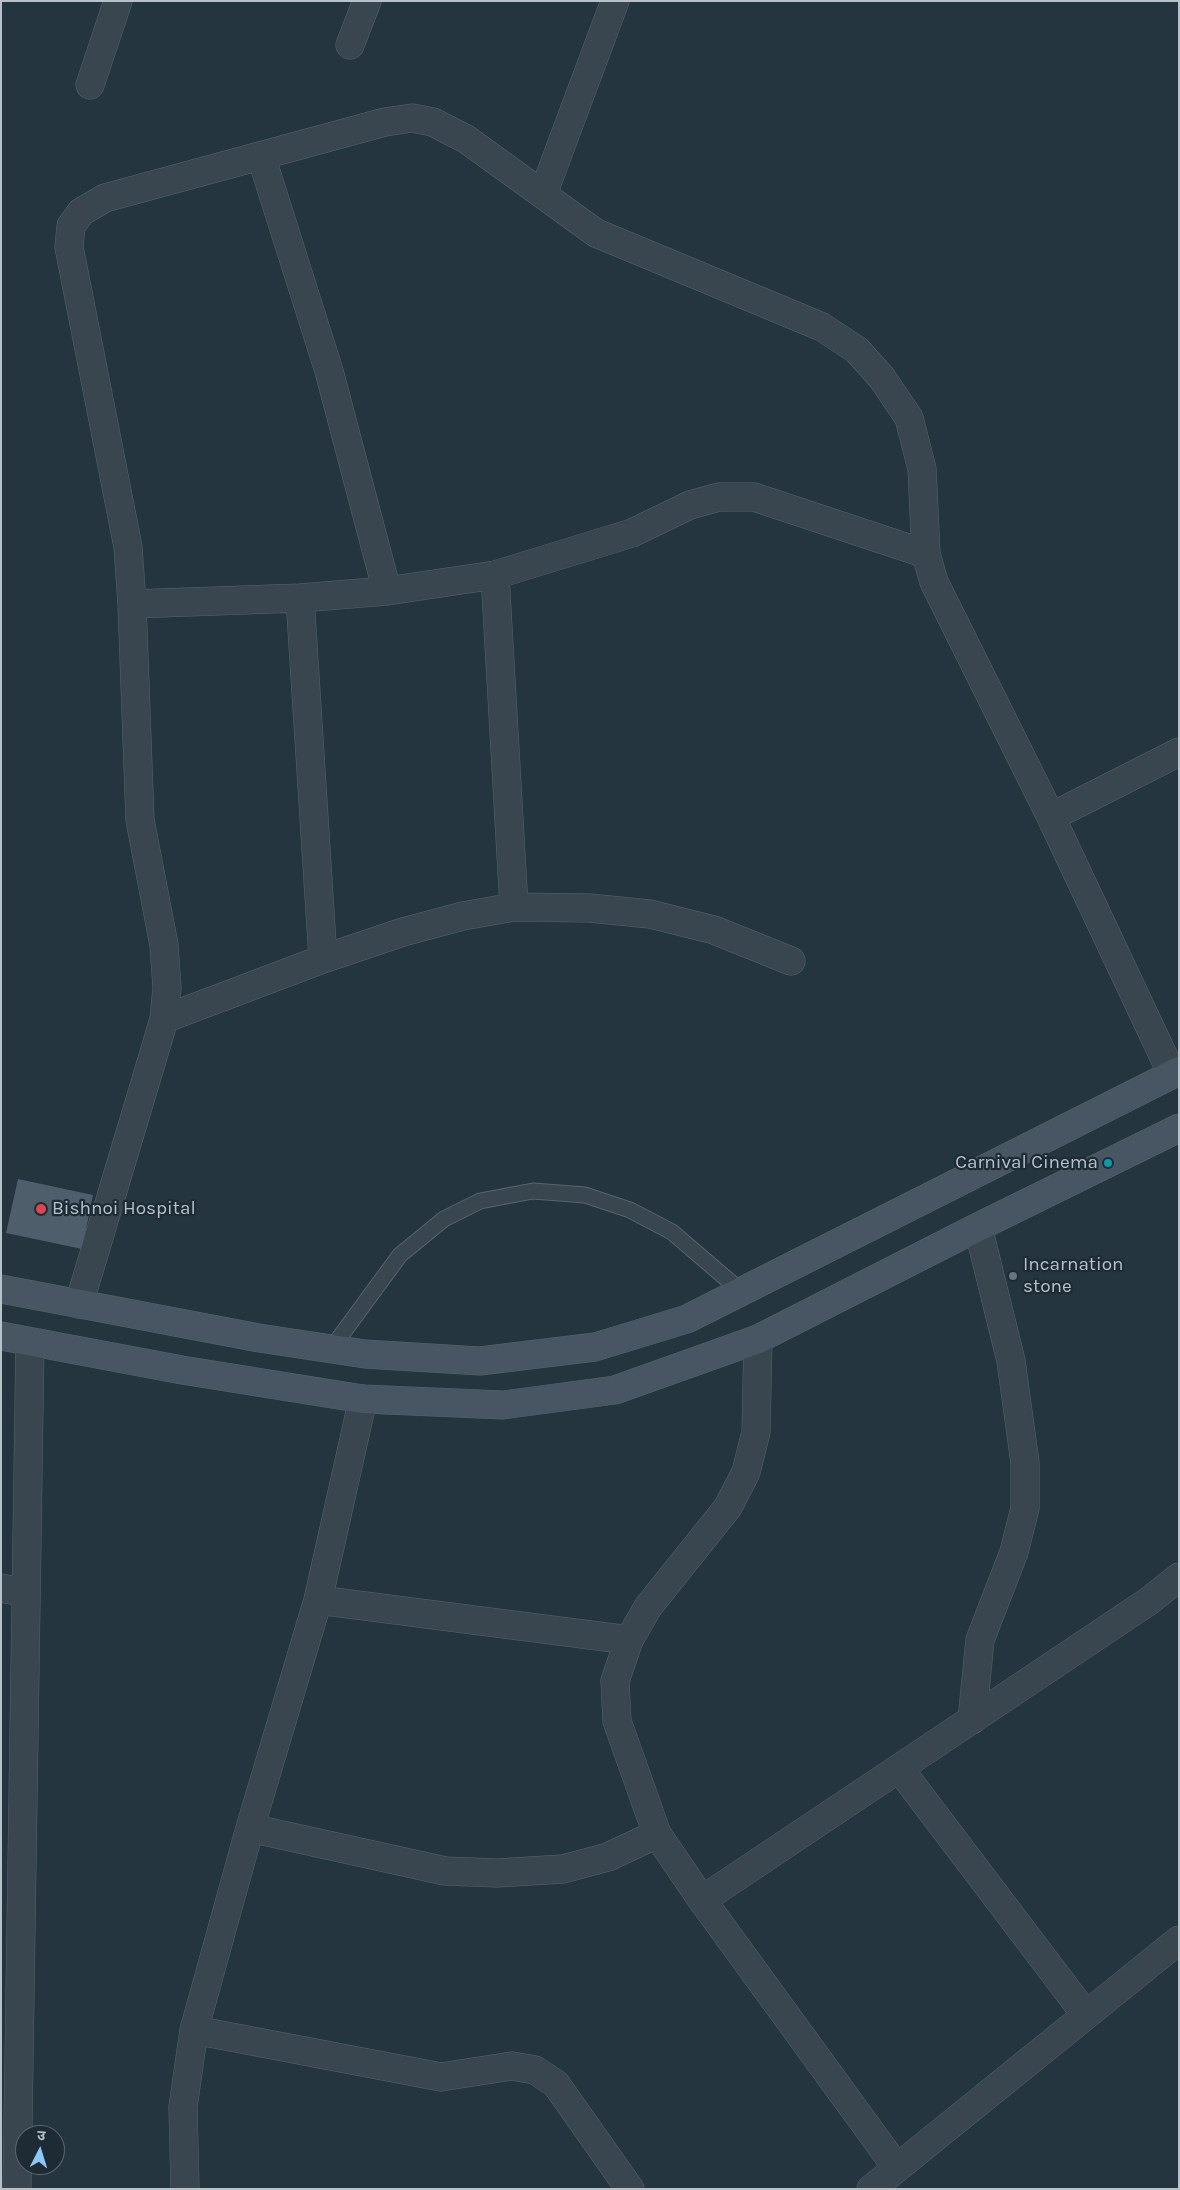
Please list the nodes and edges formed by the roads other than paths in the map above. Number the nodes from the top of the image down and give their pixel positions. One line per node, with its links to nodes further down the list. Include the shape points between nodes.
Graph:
1 (118, 1): 5 (street)
2 (367, 1): 4 (street)
3 (615, 1): 7 (street)
4 (350, 45)
5 (90, 85)
6 (261, 156): 7 (street, via 385,122 412,118 433,122 466,139); 10 (street, via 329,371); 12 (street, via 105,198 81,212 71,226 69,247 128,547)
7 (543, 194): 8 (street, via 596,233 822,327 857,350 882,378 909,418 922,469)
8 (926, 554): 9 (street, via 754,497 719,497 690,505 632,533); 14 (street, via 934,582)
9 (495, 575): 10 (street); 15 (street)
10 (387, 591): 11 (street)
11 (300, 598): 12 (street); 16 (street)
12 (132, 604): 18 (street, via 140,820 164,944 167,988)
13 (1179, 752): 14 (street)
14 (1051, 817): 19 (street)
15 (514, 907): 16 (street, via 403,932); 17 (street, via 589,908 650,914 714,930)
16 (324, 958): 18 (street)
17 (791, 961)
18 (164, 1019): 24 (street)
19 (1175, 1072): 23 (street)
20 (1179, 1128): 21 (street)
21 (978, 1227): 26 (street); 34 (street, via 1011,1361 1025,1463 1025,1508 1014,1552 980,1640)
22 (1, 1289): 24 (street)
23 (742, 1292): 28 (street, via 687,1319 595,1347 480,1361); 28 (lane, via 672,1232 630,1210 584,1195 533,1190 480,1201 444,1218 400,1256)
24 (79, 1304): 28 (street)
25 (1, 1336): 27 (street)
26 (758, 1339): 29 (street, via 615,1390 502,1405); 33 (street, via 756,1432 746,1472 728,1507 648,1607)
27 (30, 1342): 29 (street); 31 (street)
28 (331, 1349)
29 (363, 1398): 32 (street)
30 (1179, 1577): 34 (street, via 1149,1601)
31 (14, 1590): 42 (street)
32 (318, 1600): 33 (street); 36 (street)
33 (629, 1640): 37 (street, via 615,1680 617,1722)
34 (972, 1720): 35 (street)
35 (899, 1768): 38 (street); 40 (street)
36 (250, 1828): 37 (street, via 445,1871 497,1873 563,1869 608,1857); 41 (street)
37 (657, 1834): 38 (street)
38 (702, 1900): 43 (street)
39 (1179, 1940): 40 (street)
40 (1086, 2015): 43 (street)
41 (194, 2030): 45 (street, via 183,2107); 46 (street, via 441,2077 512,2066 535,2070 556,2084)
42 (10, 2045): 44 (street)
43 (897, 2168): 47 (street)
44 (17, 2189)
45 (185, 2189)
46 (630, 2189)
47 (871, 2189)

